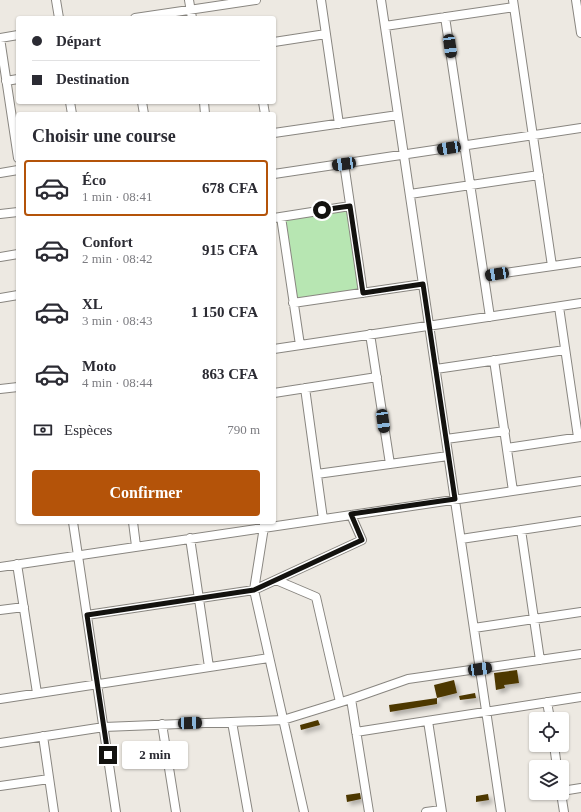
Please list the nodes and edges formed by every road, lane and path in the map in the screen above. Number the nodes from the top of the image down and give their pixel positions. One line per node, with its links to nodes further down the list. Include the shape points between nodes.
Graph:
1 (56, 0): 9 (street)
2 (189, 0): 8 (street)
3 (251, 0): 8 (street)
4 (321, 0): 14 (street)
5 (381, 0): 12 (street)
6 (576, 0): 13 (street)
7 (514, 3): 11 (street); 24 (street)
8 (191, 14): 10 (street)
9 (59, 16)
10 (163, 16)
11 (446, 17): 12 (street); 26 (street)
12 (385, 26): 20 (street)
13 (581, 32)
14 (326, 34): 17 (street); 21 (street)
15 (16, 35): 16 (street)
16 (0, 38): 19 (street)
17 (276, 42)
18 (16, 79): 19 (street)
19 (6, 81): 25 (street)
20 (398, 115): 21 (street); 27 (street)
21 (339, 124): 23 (street)
22 (581, 128): 24 (street)
23 (276, 133)
24 (533, 136): 26 (street); 32 (street)
25 (16, 145)
26 (464, 146): 27 (street); 33 (street)
27 (404, 155): 28 (street); 34 (street)
28 (344, 164): 31 (street); 35 (street)
29 (16, 170): 30 (street)
30 (0, 173)
31 (276, 174)
32 (539, 175): 33 (street); 42 (street)
33 (470, 185): 34 (street); 43 (street)
34 (410, 194): 44 (street)
35 (350, 206): 38 (street); 45 (street)
36 (16, 212): 37 (street)
37 (0, 214)
38 (277, 217): 48 (street)
39 (16, 254): 40 (street)
40 (0, 257)
41 (581, 262): 42 (street)
42 (552, 266): 43 (street)
43 (484, 276): 51 (street)
44 (423, 284): 45 (street); 52 (street)
45 (363, 293): 48 (street)
46 (16, 295): 47 (street)
47 (0, 298)
48 (293, 303): 54 (street)
49 (581, 303): 50 (street)
50 (559, 307): 51 (street); 56 (street)
51 (490, 317): 52 (street)
52 (429, 326): 53 (street); 58 (street)
53 (370, 334): 54 (street); 59 (street)
54 (300, 345): 55 (street)
55 (276, 349)
56 (566, 350): 57 (street); 65 (street)
57 (494, 360): 58 (street); 64 (street)
58 (436, 369): 66 (street)
59 (377, 377): 61 (street); 69 (street)
60 (16, 387): 62 (street)
61 (305, 388): 63 (street); 70 (street)
62 (0, 389)
63 (276, 393)
64 (505, 431): 66 (street); 67 (street)
65 (580, 437): 67 (street)
66 (446, 439): 68 (street)
67 (507, 448): 72 (street)
68 (448, 456): 69 (street); 73 (street)
69 (390, 464): 70 (street)
70 (317, 474): 75 (street)
71 (581, 481): 72 (street)
72 (513, 491): 73 (street)
73 (455, 499): 74 (street); 83 (street)
74 (351, 514): 75 (street); 88 (street, via 362,540)
75 (323, 519): 79 (street)
76 (581, 521): 81 (street)
77 (73, 524): 85 (street)
78 (133, 524): 84 (street)
79 (276, 524)
80 (264, 525): 82 (street); 89 (street)
81 (521, 530): 83 (street); 95 (street)
82 (190, 538): 84 (street); 90 (street)
83 (461, 539): 96 (street)
84 (136, 546): 85 (street)
85 (78, 555): 86 (street); 94 (street)
86 (17, 564): 87 (street); 91 (street)
87 (0, 567)
88 (276, 580): 89 (street); 107 (street, via 316,597)
89 (254, 590): 90 (street); 98 (street)
90 (199, 598): 94 (street); 100 (street)
91 (24, 607): 92 (street); 103 (street)
92 (0, 610)
93 (581, 612): 95 (street)
94 (87, 615): 102 (street)
95 (534, 619): 96 (street); 99 (street)
96 (474, 628): 101 (street)
97 (581, 654): 99 (street)
98 (269, 658): 100 (street); 111 (street)
99 (540, 660): 101 (street)
100 (209, 667): 102 (street)
101 (480, 669): 105 (street, via 408,679); 109 (street)
102 (97, 684): 103 (street); 115 (street)
103 (36, 693): 106 (street)
104 (581, 697): 108 (street)
105 (351, 698): 107 (street); 116 (street)
106 (0, 699)
107 (340, 702): 111 (street)
108 (547, 702): 109 (street); 110 (street)
109 (486, 712): 112 (street); 132 (street)
110 (549, 712)
111 (283, 720): 113 (street); 129 (street)
112 (428, 721): 116 (street); 124 (street)
113 (232, 722): 114 (street); 128 (street)
114 (162, 724): 115 (street); 127 (street)
115 (104, 727): 117 (street); 126 (street)
116 (356, 732): 130 (street)
117 (43, 736): 118 (street); 119 (street)
118 (0, 743)
119 (49, 779): 120 (street); 125 (street)
120 (0, 786)
121 (581, 788): 122 (street)
122 (569, 791)
123 (563, 800): 133 (street)
124 (442, 811): 131 (street)
125 (54, 812)
126 (116, 812)
127 (176, 812)
128 (248, 812)
129 (304, 812)
130 (369, 812)
131 (426, 812)
132 (501, 812)
133 (564, 812)

